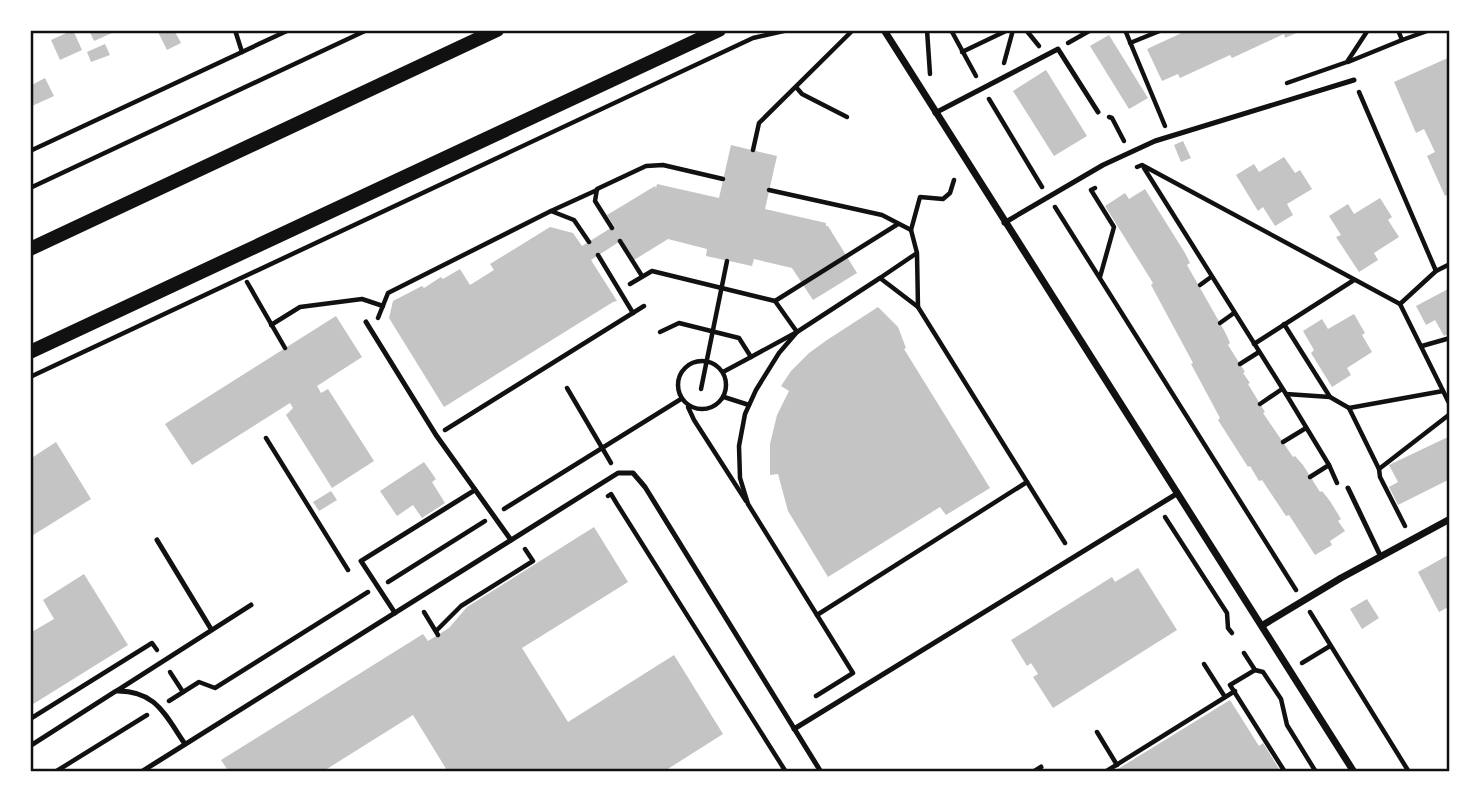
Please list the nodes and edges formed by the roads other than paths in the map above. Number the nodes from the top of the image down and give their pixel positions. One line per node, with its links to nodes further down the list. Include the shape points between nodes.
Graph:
1 (497, 30): 8 (main road)
2 (719, 30): 10 (main road)
3 (884, 30): 5 (street)
4 (1354, 80): 7 (lane, via 1155,141)
5 (934, 110): 6 (lane, via 1058,49); 7 (street)
6 (1098, 112)
7 (1004, 223): 13 (street)
8 (30, 249)
9 (366, 323): 12 (lane)
10 (30, 352)
11 (1348, 488): 17 (lane)
12 (475, 490): 16 (lane); 19 (lane, via 361,561)
13 (1178, 492): 20 (street); 23 (lane)
14 (1450, 519): 17 (street)
15 (157, 540): 21 (lane)
16 (511, 540): 19 (lane); 23 (lane, via 618,473 633,474)
17 (1381, 557): 20 (street)
18 (251, 606): 21 (lane)
19 (395, 613): 24 (lane)
20 (1263, 625): 30 (street)
21 (211, 629): 22 (lane)
22 (116, 691): 24 (lane, via 133,691 160,706); 25 (lane)
23 (794, 729): 28 (lane)
24 (186, 744): 27 (lane)
25 (30, 746)
26 (1041, 767): 29 (lane)
27 (141, 772)
28 (821, 772)
29 (1033, 772)
30 (1354, 772)

